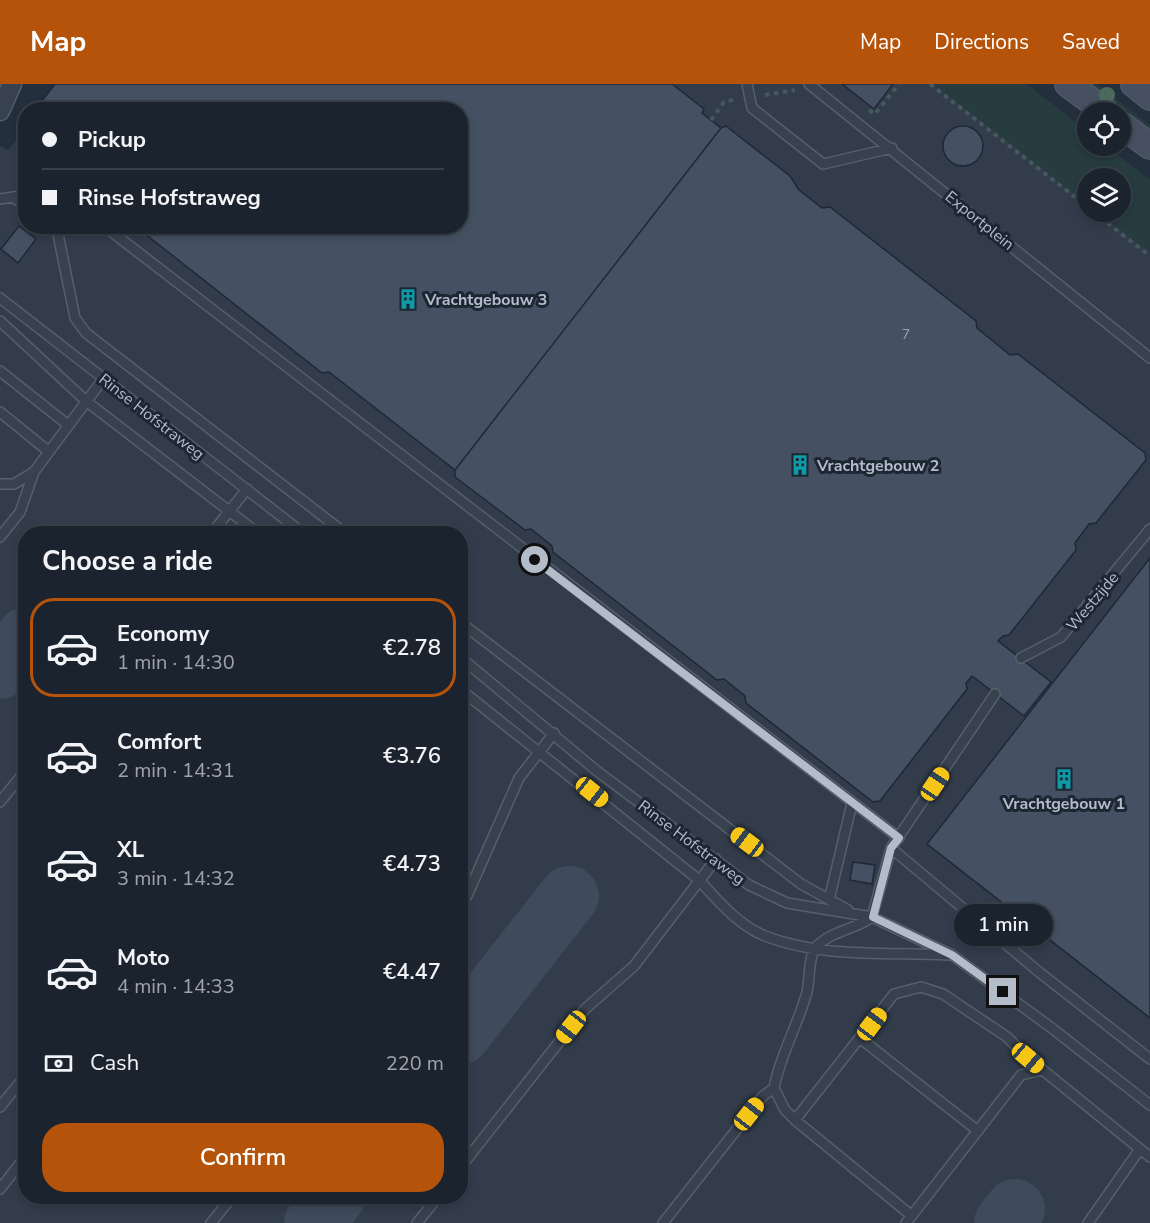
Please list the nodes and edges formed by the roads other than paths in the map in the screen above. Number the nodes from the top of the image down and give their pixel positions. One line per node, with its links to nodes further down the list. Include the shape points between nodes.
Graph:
1 (12, 84): 8 (street)
2 (747, 84): 11 (lane, via 752,108 823,164)
3 (809, 84): 11 (lane, Exportplein)
4 (1068, 84): 7 (street)
5 (1134, 84): 6 (street)
6 (1150, 97)
7 (1092, 102)
8 (0, 111)
9 (1131, 132): 10 (street)
10 (1150, 146)
11 (892, 148): 20 (lane, Exportplein)
12 (18, 196): 13 (lane)
13 (13, 197): 14 (lane); 15 (lane)
14 (0, 199)
15 (18, 201)
16 (58, 234): 34 (lane, via 75,318 86,333)
17 (114, 234): 46 (lane)
18 (0, 298): 22 (lane, Rinse Hofstraweg)
19 (0, 321): 23 (lane, Rinse Hofstraweg)
20 (1150, 358)
21 (0, 371): 25 (lane)
22 (103, 379): 23 (lane); 29 (lane, Rinse Hofstraweg)
23 (86, 401): 25 (lane); 30 (lane, Rinse Hofstraweg)
24 (0, 412): 26 (lane)
25 (68, 425): 26 (lane)
26 (48, 451): 27 (lane)
27 (34, 472): 28 (lane, via 14,484); 36 (lane, via 20,512)
28 (0, 484)
29 (247, 489): 30 (lane); 33 (lane, Rinse Hofstraweg)
30 (230, 511): 31 (lane); 32 (lane, Rinse Hofstraweg)
31 (218, 526)
32 (249, 526)
33 (294, 526)
34 (336, 526)
35 (1150, 529): 38 (lane, Westzijde, via 1061,637)
36 (0, 537)
37 (468, 628): 52 (lane, via 801,884)
38 (1021, 658)
39 (468, 663): 42 (lane, Rinse Hofstraweg)
40 (995, 694): 47 (lane)
41 (468, 695): 43 (lane, Rinse Hofstraweg)
42 (554, 733): 43 (lane); 49 (lane, Rinse Hofstraweg, via 597,771)
43 (538, 750): 50 (lane, Rinse Hofstraweg); 51 (lane, via 519,778)
44 (18, 780): 45 (lane)
45 (0, 802)
46 (852, 803): 47 (lane); 52 (lane)
47 (899, 838): 48 (lane)
48 (891, 848): 54 (lane); 58 (lane)
49 (716, 860): 50 (lane); 53 (lane, Rinse Hofstraweg, via 749,885 787,903)
50 (699, 880): 55 (lane, Rinse Hofstraweg, via 730,913 764,936); 68 (lane, via 634,966 585,1009)
51 (468, 894)
52 (830, 900): 53 (lane)
53 (855, 914): 54 (lane, Rinse Hofstraweg)
54 (873, 917): 55 (lane, via 828,937); 56 (lane, Rinse Hofstraweg)
55 (814, 949): 56 (lane, Rinse Hofstraweg); 61 (lane, via 807,992)
56 (952, 955): 62 (lane, Rinse Hofstraweg)
57 (861, 1039): 59 (lane, via 894,994 921,987 943,994 1007,1037); 64 (lane); 65 (lane)
58 (1150, 1059)
59 (1042, 1070): 65 (lane, via 1021,1075); 66 (lane)
60 (18, 1085): 63 (lane)
61 (774, 1088): 64 (lane); 76 (lane, via 763,1096)
62 (1150, 1105)
63 (0, 1107)
64 (795, 1120): 73 (lane)
65 (978, 1131): 73 (lane)
66 (1140, 1149): 67 (lane); 77 (lane)
67 (1150, 1157)
68 (468, 1158)
69 (18, 1166): 70 (lane)
70 (0, 1189)
71 (227, 1204): 74 (lane)
72 (432, 1204): 75 (lane)
73 (909, 1219)
74 (212, 1223)
75 (417, 1223)
76 (663, 1223)
77 (1088, 1223)

